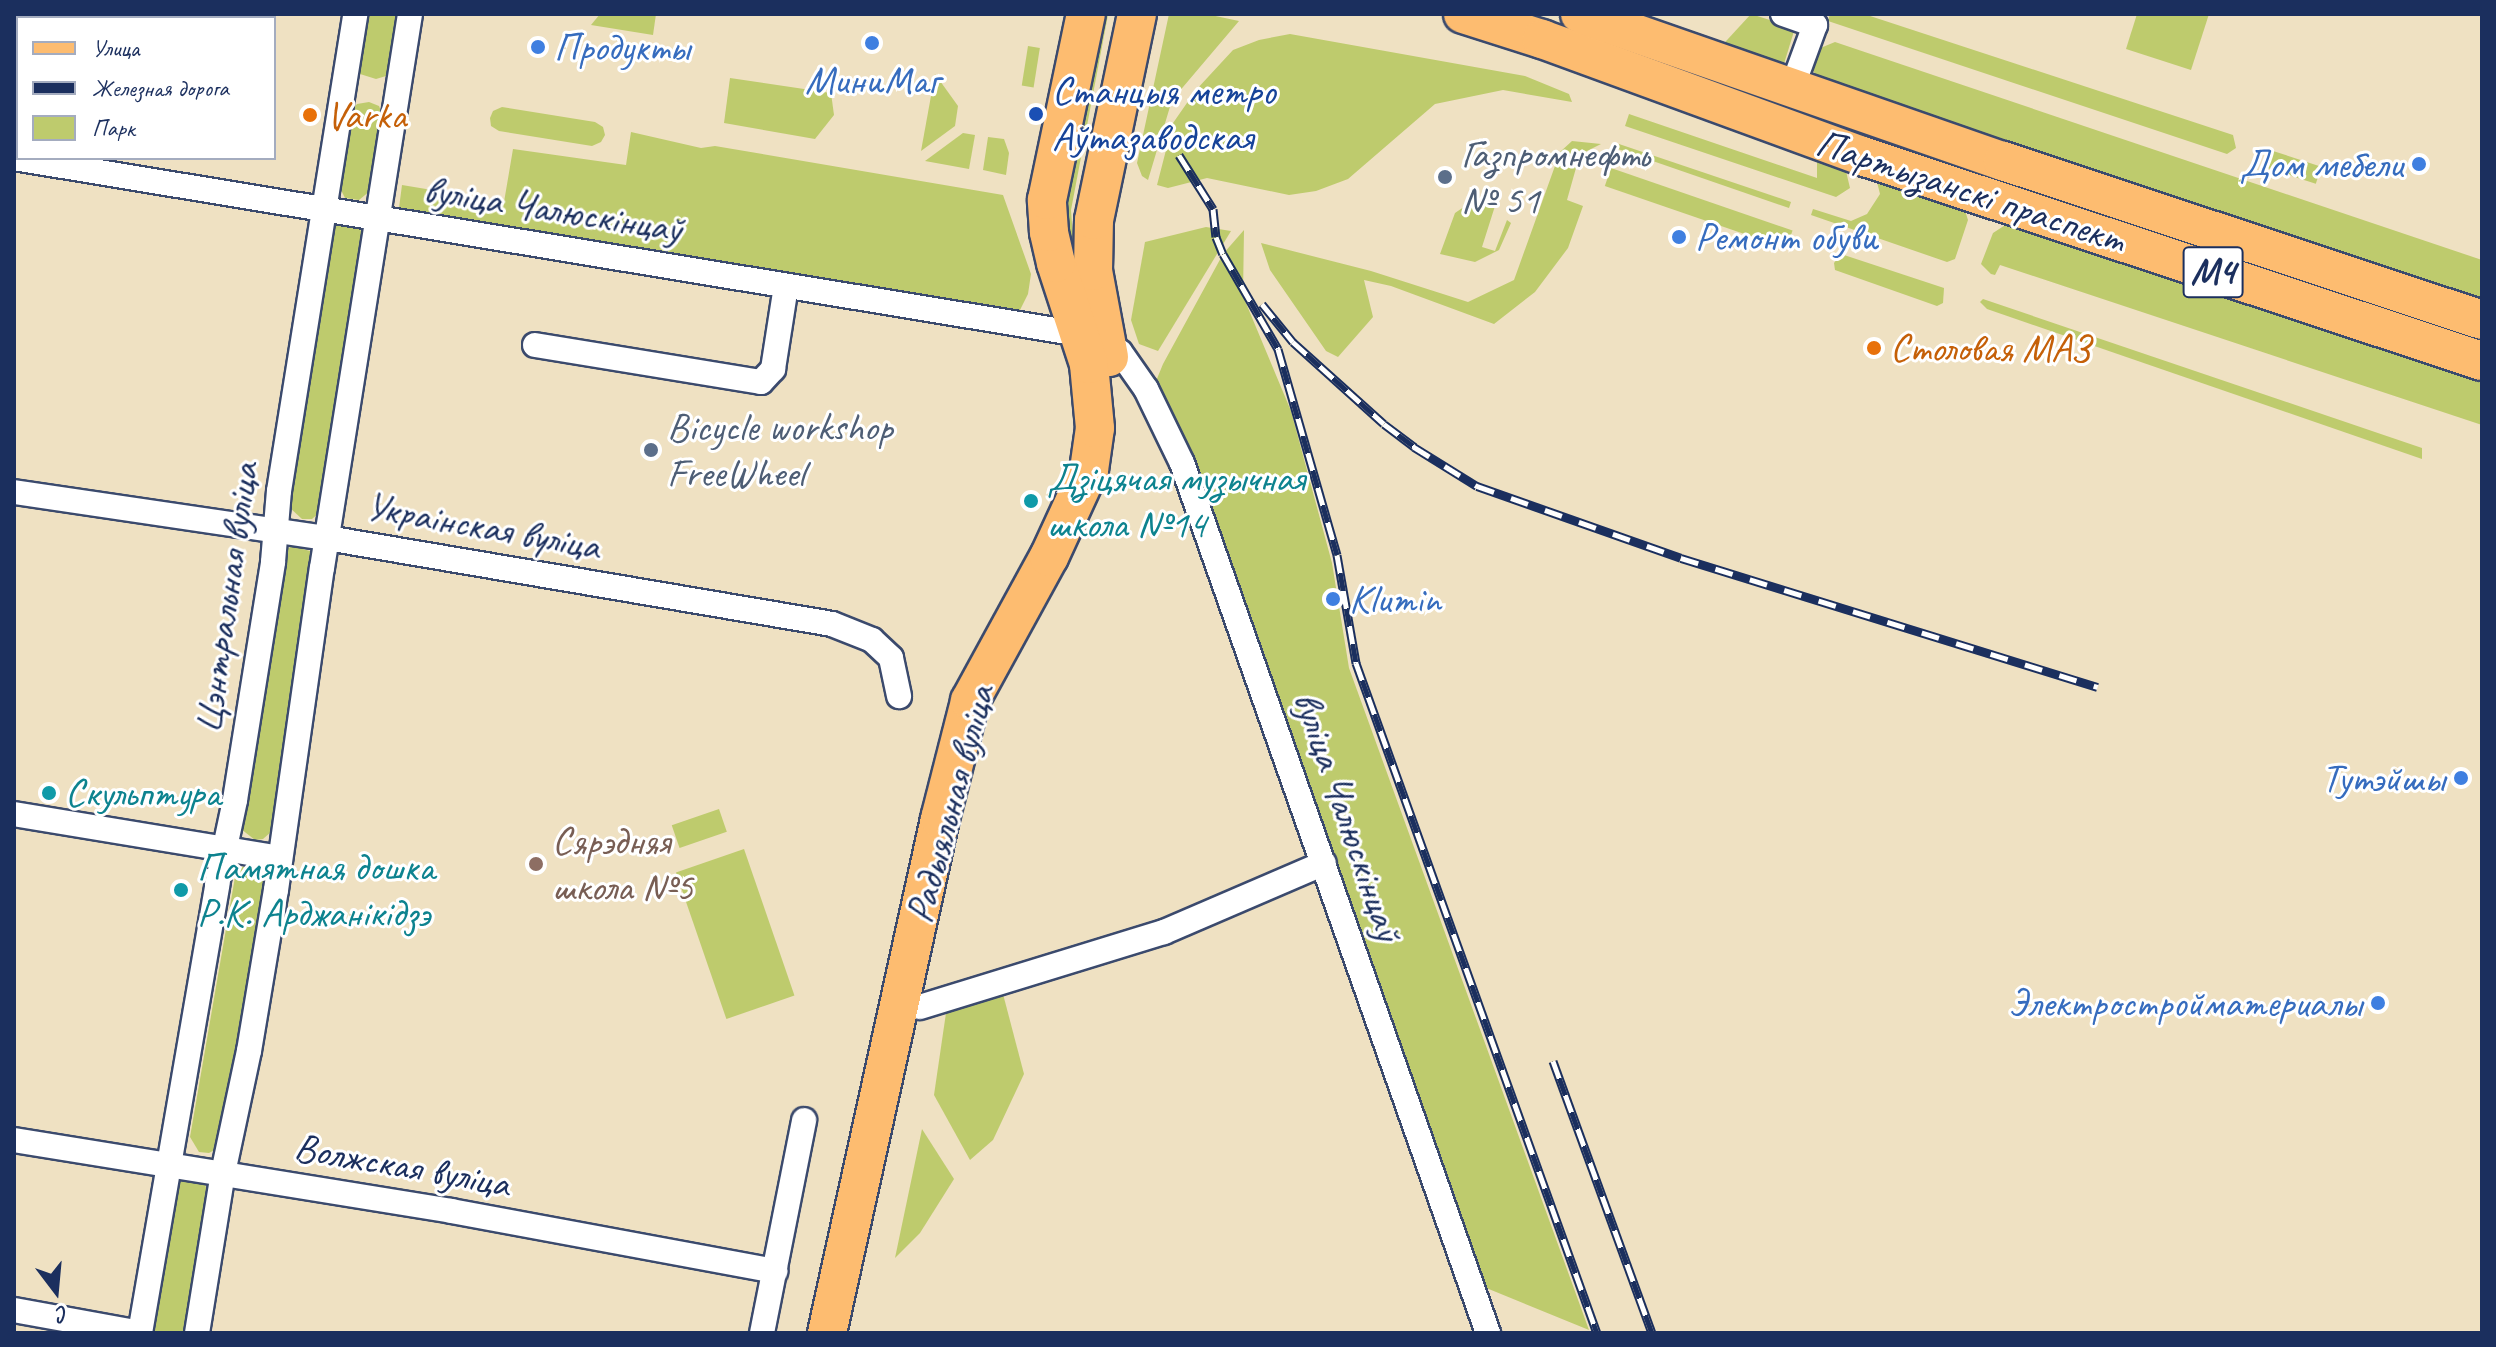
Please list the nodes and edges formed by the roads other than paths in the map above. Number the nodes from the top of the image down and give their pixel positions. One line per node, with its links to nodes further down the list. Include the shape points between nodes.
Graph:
1 (355, 14): 11 (street, Цэнтральная вуліца)
2 (410, 14): 12 (street)
3 (1086, 14): 15 (main road, Радыяльная вуліца, via 1047,200 1056,263)
4 (1137, 14): 15 (main road, Радыяльная вуліца, via 1094,220)
5 (1463, 14): 9 (main road, Партызанскі праспект / М4)
6 (1580, 14): 8 (main road, Партызанскі праспект / М4)
7 (1783, 14): 8 (street, via 1815,25)
8 (1792, 88): 9 (main road, via 1780,110); 14 (main road, Партызанскі праспект / М4)
9 (1741, 114): 17 (main road, Партызанскі праспект / М4)
10 (26, 160): 11 (street, вуліца Чалюскінцаў)
11 (324, 209): 12 (street, вуліца Чалюскінцаў); 19 (street, Цэнтральная вуліца)
12 (377, 218): 13 (street, вуліца Чалюскінцаў); 20 (street)
13 (786, 286): 15 (street, вуліца Чалюскінцаў); 16 (street, via 773,369 761,382)
14 (2482, 320)
15 (1092, 338): 25 (street, вуліца Чалюскінцаў, via 1120,352 1146,389 1182,463); 26 (main road, Радыяльная вуліца, via 1117,395 1113,470 1099,507 990,709 973,761); 36 (main road, Радыяльная вуліца, via 1089,470 1049,557 970,701)
16 (535, 345)
17 (2482, 361)
18 (14, 492): 19 (street, Украінская вуліца)
19 (275, 530): 20 (street, Украінская вуліца); 23 (street, Цэнтральная вуліца, via 235,800)
20 (327, 538): 21 (street, Украінская вуліца, via 832,624 872,640 891,658); 24 (street)
21 (899, 696)
22 (14, 814): 23 (street)
23 (223, 848): 24 (street); 29 (street, Цэнтральная вуліца)
24 (279, 858): 30 (street, via 249,1051)
25 (1324, 863): 26 (street, via 1164,932); 38 (street, вуліца Чалюскінцаў)
26 (920, 1007): 37 (main road, Радыяльная вуліца)
27 (804, 1120): 31 (street)
28 (14, 1140): 29 (street, Волжская вуліца)
29 (168, 1164): 30 (street, Волжская вуліца); 33 (street, Цэнтральная вуліца)
30 (223, 1173): 31 (street, Волжская вуліца); 34 (street)
31 (776, 1271): 35 (street)
32 (14, 1310): 33 (street)
33 (140, 1333)
34 (197, 1333)
35 (762, 1333)
36 (827, 1333)
37 (851, 1333)
38 (1488, 1333)

